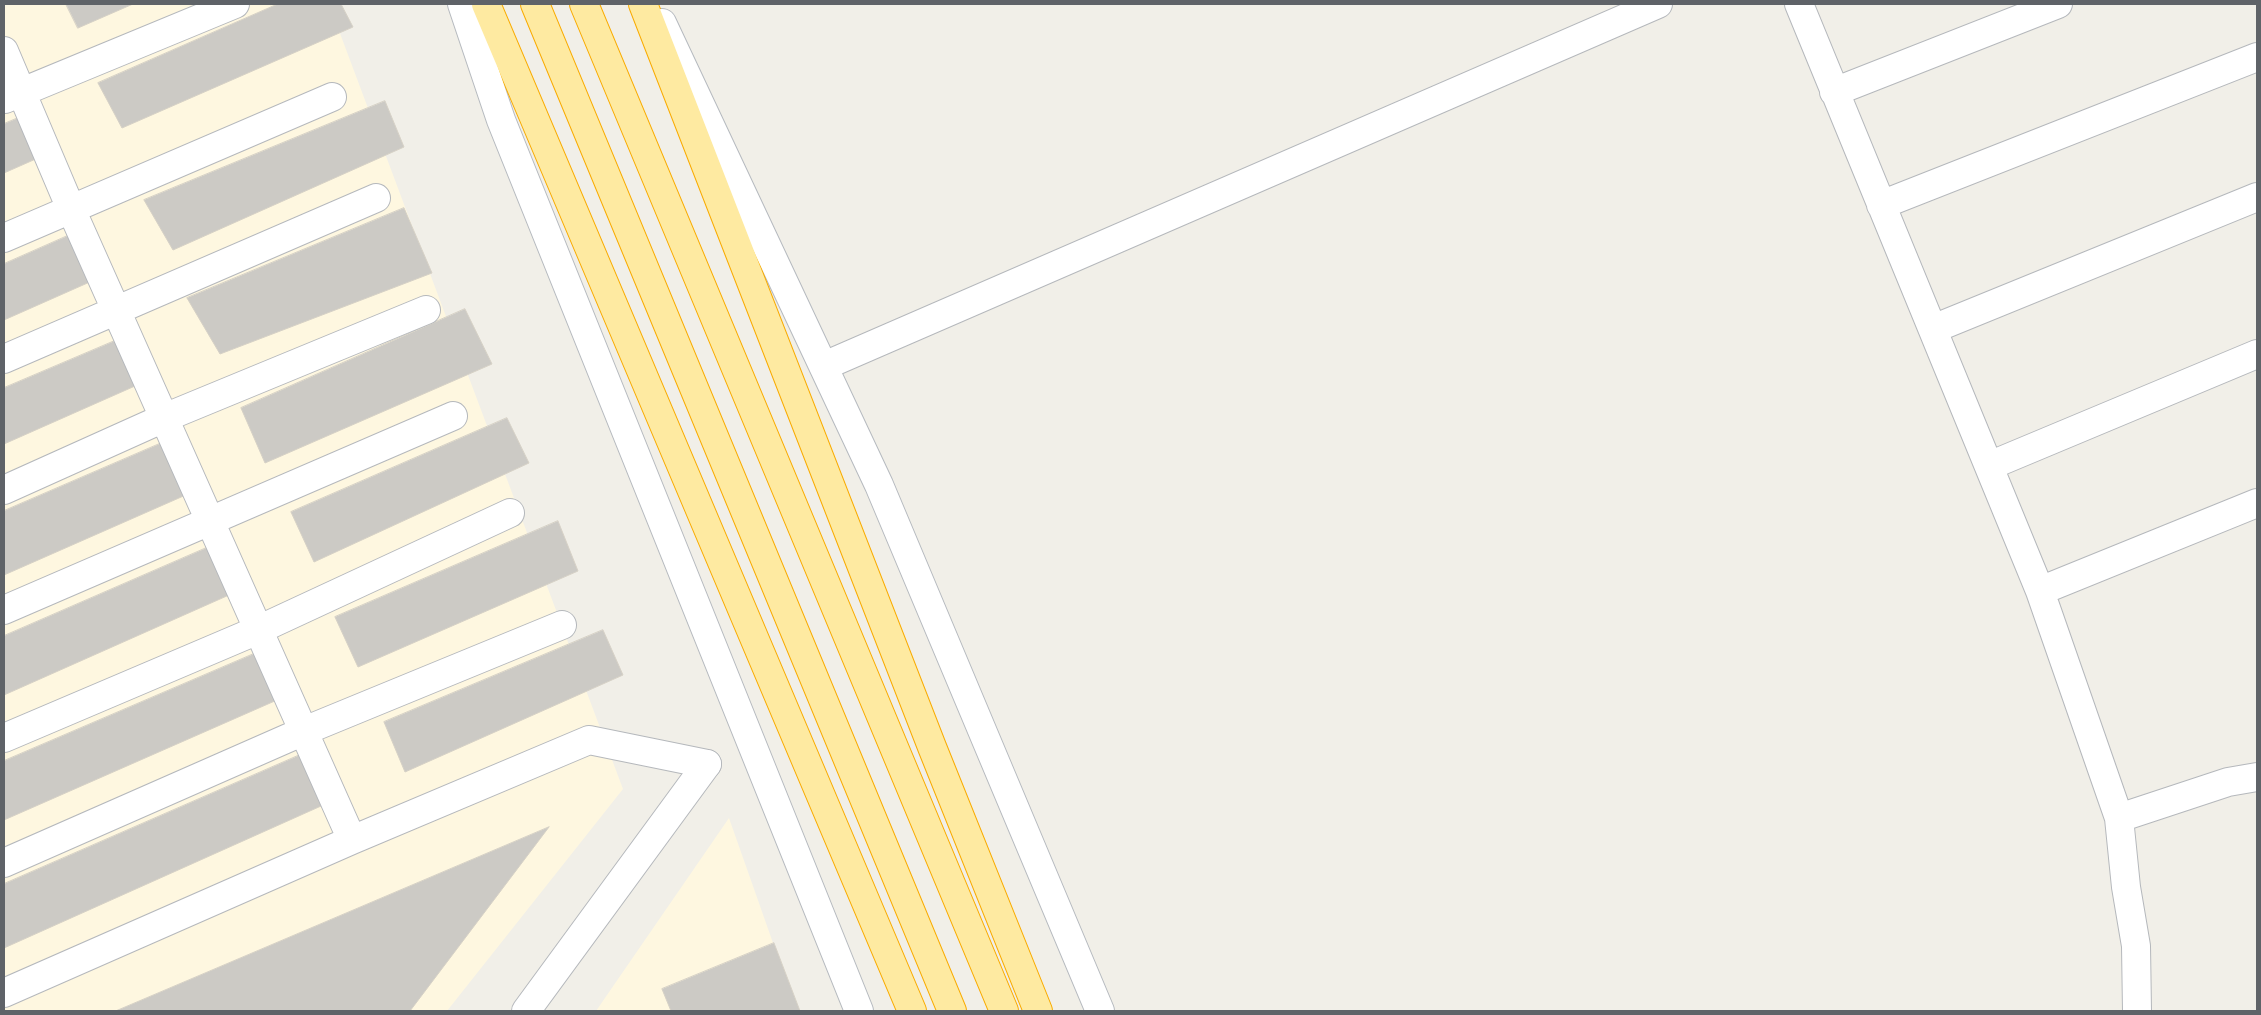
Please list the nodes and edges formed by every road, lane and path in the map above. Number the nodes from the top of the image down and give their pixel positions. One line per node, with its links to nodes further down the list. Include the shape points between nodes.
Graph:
1 (235, 4): 14 (street)
2 (462, 4): 46 (street, via 501,120)
3 (486, 4): 47 (highway)
4 (534, 4): 48 (highway)
5 (584, 4): 49 (highway)
6 (643, 4): 50 (highway, via 928,738)
7 (653, 4): 26 (street)
8 (1658, 4): 26 (street)
9 (1799, 4): 13 (street)
10 (2058, 4): 13 (street)
11 (4, 52): 14 (street)
12 (2257, 58): 18 (street)
13 (1834, 92): 18 (street)
14 (12, 96): 19 (street)
15 (332, 98): 19 (street)
16 (2257, 197): 23 (street)
17 (376, 198): 21 (street)
18 (1881, 206): 23 (street)
19 (71, 209): 20 (street); 21 (street)
20 (4, 238)
21 (116, 309): 25 (street); 28 (street)
22 (426, 310): 28 (street)
23 (1932, 329): 29 (street)
24 (2257, 354): 29 (street)
25 (4, 359)
26 (824, 366): 51 (street, via 879,485)
27 (453, 416): 33 (street)
28 (164, 418): 30 (street); 33 (street)
29 (1989, 466): 34 (street)
30 (4, 490)
31 (2257, 503): 34 (street)
32 (510, 513): 37 (street)
33 (210, 520): 35 (street); 37 (street)
34 (2040, 591): 41 (street)
35 (4, 610)
36 (562, 625): 38 (street)
37 (258, 630): 38 (street); 39 (street)
38 (304, 731): 42 (street); 43 (street)
39 (4, 738)
40 (2257, 777): 41 (street, via 2228,782)
41 (2119, 818): 52 (street, via 2136,946)
42 (352, 840): 44 (street); 45 (street, via 589,740 707,764)
43 (4, 863)
44 (4, 993)
45 (526, 1011)
46 (859, 1011)
47 (912, 1011)
48 (952, 1011)
49 (1004, 1011)
50 (1038, 1011)
51 (1100, 1011)
52 (2137, 1011)

